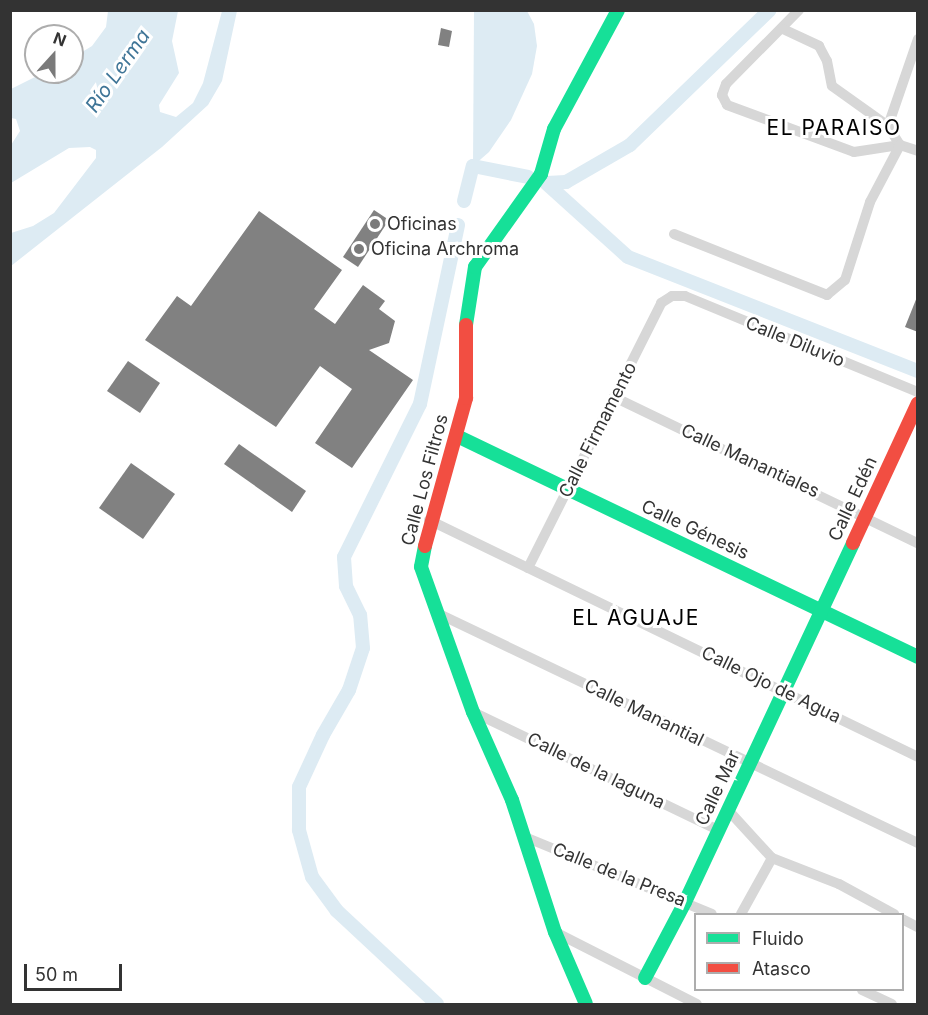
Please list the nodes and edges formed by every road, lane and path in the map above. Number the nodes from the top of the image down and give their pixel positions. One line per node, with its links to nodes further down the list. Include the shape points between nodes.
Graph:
1 (618, 10): 13 (street, Calle Los Filtros, via 554,129 541,174 475,267 466,307 466,398)
2 (798, 10): 3 (street)
3 (783, 29): 5 (street, via 819,46 832,86); 6 (street, via 726,84 722,95 727,105 854,152)
4 (918, 39): 5 (street)
5 (888, 126): 6 (street)
6 (900, 145): 7 (street); 8 (street, via 870,202 845,280 827,295)
7 (918, 151)
8 (674, 234)
9 (672, 296): 10 (street, Calle Diluvio, via 685,297); 11 (street, Calle Firmamento, via 661,303)
10 (918, 392)
11 (614, 397): 14 (street, Calle Firmamento); 15 (street, Calle Manantiales)
12 (918, 403): 15 (street, Calle Edén)
13 (457, 436): 14 (street, Calle Génesis); 16 (street, Calle Los Filtros)
14 (568, 490): 18 (street, Calle Firmamento); 19 (street, Calle Génesis)
15 (866, 516): 17 (street, Calle Manantiales); 19 (street, Calle Edén)
16 (429, 519): 18 (street, Calle Ojo de Agua); 20 (street, Calle Los Filtros, via 421,567)
17 (918, 543)
18 (528, 568): 22 (street, Calle Ojo de Agua)
19 (821, 610): 21 (street, Calle Génesis); 22 (street, Calle Mar)
20 (436, 613): 23 (street, Calle Los Filtros); 25 (street, Calle Manantial)
21 (918, 657)
22 (783, 691): 24 (street, Calle Ojo de Agua); 25 (street, Calle Mar)
23 (473, 712): 27 (street, Calle de la laguna); 28 (street, Calle Los Filtros)
24 (918, 757)
25 (749, 764): 26 (street, Calle Mar); 29 (street, Calle Manantial)
26 (728, 810): 27 (street, Calle Mar); 30 (street)
27 (718, 830): 31 (street, Calle Mar)
28 (525, 837): 31 (street, Calle de la Presa); 37 (street, Calle Los Filtros)
29 (918, 843)
30 (772, 858): 33 (street); 34 (street, via 839,884)
31 (685, 902): 32 (street, Calle de la Presa); 38 (street, Calle Mar)
32 (708, 913)
33 (742, 913)
34 (890, 913)
35 (904, 920): 36 (street)
36 (918, 927)
37 (555, 932): 38 (street); 40 (street, Calle Los Filtros)
38 (645, 978): 41 (street)
39 (864, 991): 42 (street)
40 (586, 1005)
41 (697, 1005)
42 (892, 1005)

